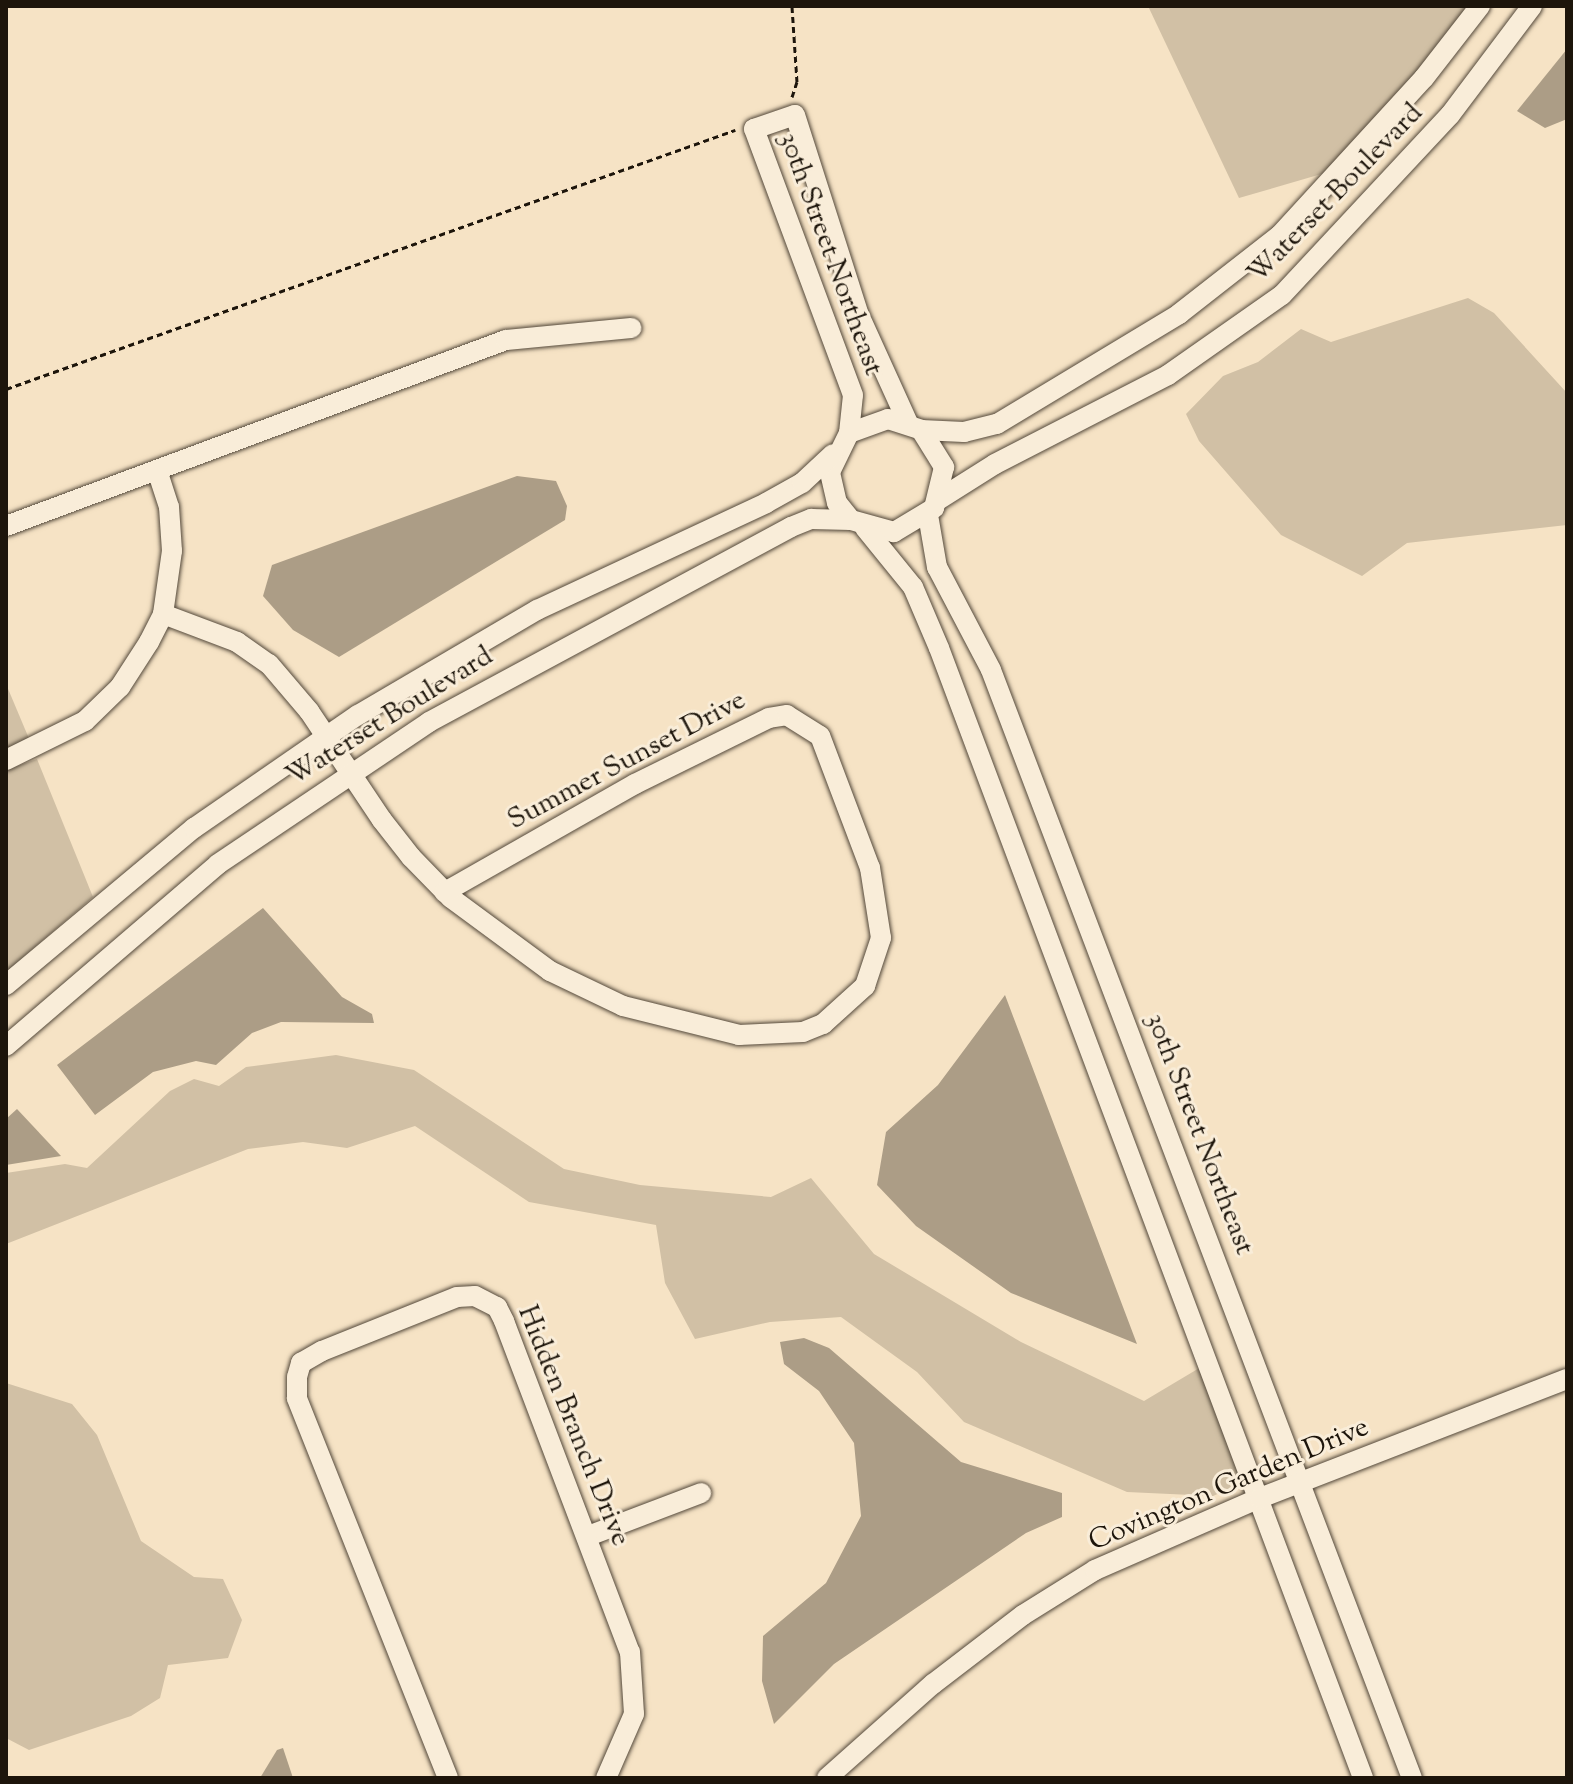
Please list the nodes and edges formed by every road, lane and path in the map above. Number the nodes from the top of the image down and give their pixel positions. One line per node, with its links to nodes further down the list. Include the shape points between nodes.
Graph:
1 (792, 6): 4 (path, via 797,82)
2 (1480, 6): 8 (street, Waterset Boulevard, via 1424,78 1280,235 1226,281 997,424 964,432)
3 (1532, 6): 12 (street, Waterset Boulevard, via 1450,115 1282,295 1168,375 995,464)
4 (789, 105)
5 (743, 127): 7 (path)
6 (631, 328): 11 (street, via 506,340)
7 (6, 389)
8 (914, 426): 9 (street, via 877,420); 9 (street, 30th Street Northeast, via 859,315 795,115 754,129 853,395); 12 (street, via 944,467)
9 (849, 433): 10 (street)
10 (836, 451): 13 (street, via 830,483); 16 (street, Waterset Boulevard, via 802,483 537,610)
11 (157, 471): 14 (street); 15 (street, via 171,525)
12 (933, 508): 13 (street, via 894,532); 23 (street, 30th Street Northeast, via 937,567 991,670)
13 (858, 524): 18 (street, Waterset Boulevard, via 811,519 791,527 484,690); 25 (street, via 913,587 939,648)
14 (6, 526)
15 (163, 614): 16 (street, Summer Sunset Drive, via 237,642 269,664); 17 (street, via 131,673 85,721)
16 (327, 736): 18 (street, Summer Sunset Drive); 20 (street, Waterset Boulevard, via 194,828)
17 (6, 760)
18 (350, 773): 19 (street, Summer Sunset Drive); 21 (street, Waterset Boulevard, via 218,864)
19 (445, 892): 19 (street, Summer Sunset Drive, via 635,784 769,718 787,715 820,736 870,868 881,938 865,986 823,1024 779,1037 739,1035 623,1006 550,971)
20 (6, 985)
21 (6, 1046)
22 (1567, 1379): 23 (street, Covington Garden Drive)
23 (1303, 1483): 25 (street, Covington Garden Drive); 31 (street, 30th Street Northeast)
24 (701, 1493): 26 (street)
25 (1260, 1498): 29 (street, Covington Garden Drive, via 1095,1570 1023,1615); 30 (street)
26 (588, 1536): 27 (street, Hidden Branch Drive, via 504,1321 486,1299 457,1297 301,1363 297,1398); 28 (street, Hidden Branch Drive, via 636,1683 634,1714)
27 (448, 1778)
28 (606, 1778)
29 (827, 1778)
30 (1363, 1778)
31 (1412, 1778)

